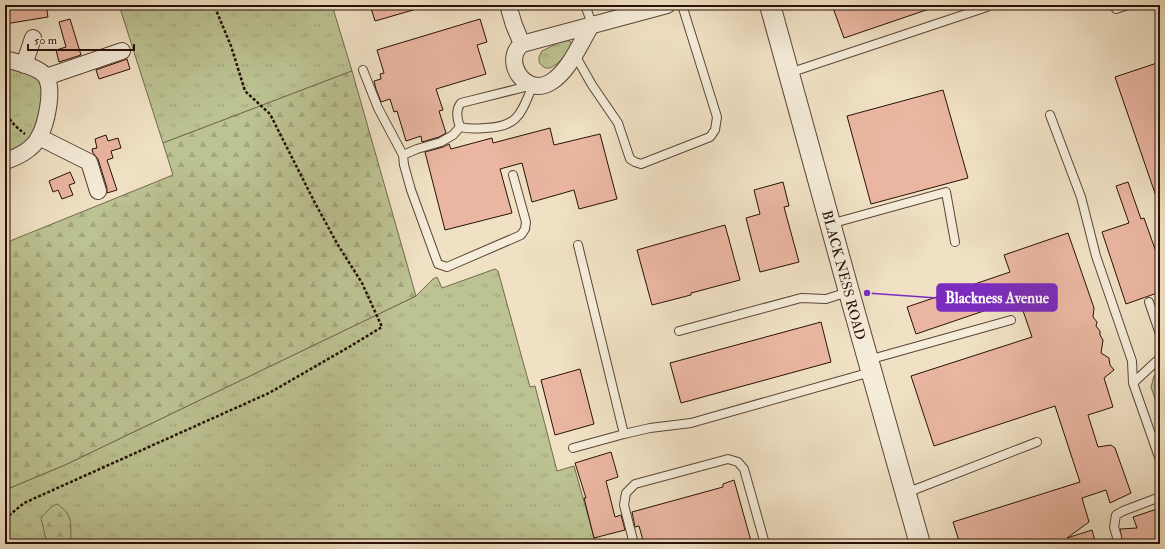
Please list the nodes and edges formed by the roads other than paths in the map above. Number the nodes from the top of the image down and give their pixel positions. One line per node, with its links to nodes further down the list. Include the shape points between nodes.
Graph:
1 (508, 5): 11 (street)
2 (585, 5): 9 (lane)
3 (667, 5): 9 (street)
4 (682, 5): 13 (lane, via 717,117 715,130 710,137 640,164 630,159 618,123)
5 (770, 5): 17 (street, BLACK NESS ROAD)
6 (1114, 5): 7 (lane, via 1116,9)
7 (1128, 5)
8 (987, 7): 17 (lane)
9 (592, 24): 11 (street); 13 (street)
10 (33, 38): 15 (street)
11 (522, 44): 19 (street, via 514,53 516,69 524,81)
12 (122, 51): 18 (street)
13 (575, 55): 19 (street, via 563,71 549,83)
14 (5, 59): 15 (street)
15 (24, 64): 18 (street)
16 (363, 70): 23 (lane, via 378,108)
17 (789, 72): 27 (street, BLACK NESS ROAD)
18 (46, 77): 22 (street, via 50,90 49,108)
19 (533, 85): 21 (lane, via 521,112 512,122 493,128); 21 (lane, via 461,103 457,110)
20 (1050, 115): 37 (lane, via 1081,198 1096,256 1132,360)
21 (460, 127): 23 (lane, via 441,142)
22 (37, 139): 24 (street, via 24,152); 26 (street, via 89,162)
23 (403, 155): 25 (lane, via 411,190 438,264 447,268 521,235 526,222)
24 (5, 161)
25 (513, 175)
26 (98, 192)
27 (830, 224): 28 (lane, via 946,192); 30 (street, BLACK NESS ROAD)
28 (955, 242)
29 (578, 245): 38 (lane)
30 (849, 292): 33 (lane, via 826,299 801,298); 36 (street, BLACK NESS ROAD)
31 (1149, 302): 34 (lane)
32 (1011, 320): 36 (lane)
33 (679, 332)
34 (1160, 334)
35 (1160, 358): 37 (lane)
36 (870, 366): 38 (lane, via 691,423); 42 (street, BLACK NESS ROAD)
37 (1133, 383): 41 (lane)
38 (624, 434): 40 (lane)
39 (1037, 442): 42 (lane)
40 (573, 448)
41 (1160, 460)
42 (906, 493): 47 (street, BLACK NESS ROAD)
43 (1160, 497): 44 (lane, via 1116,515 1114,527)
44 (1117, 537)
45 (634, 544): 46 (lane, via 624,505 626,493 635,484 728,459 738,462 744,469)
46 (765, 544)
47 (920, 544)

